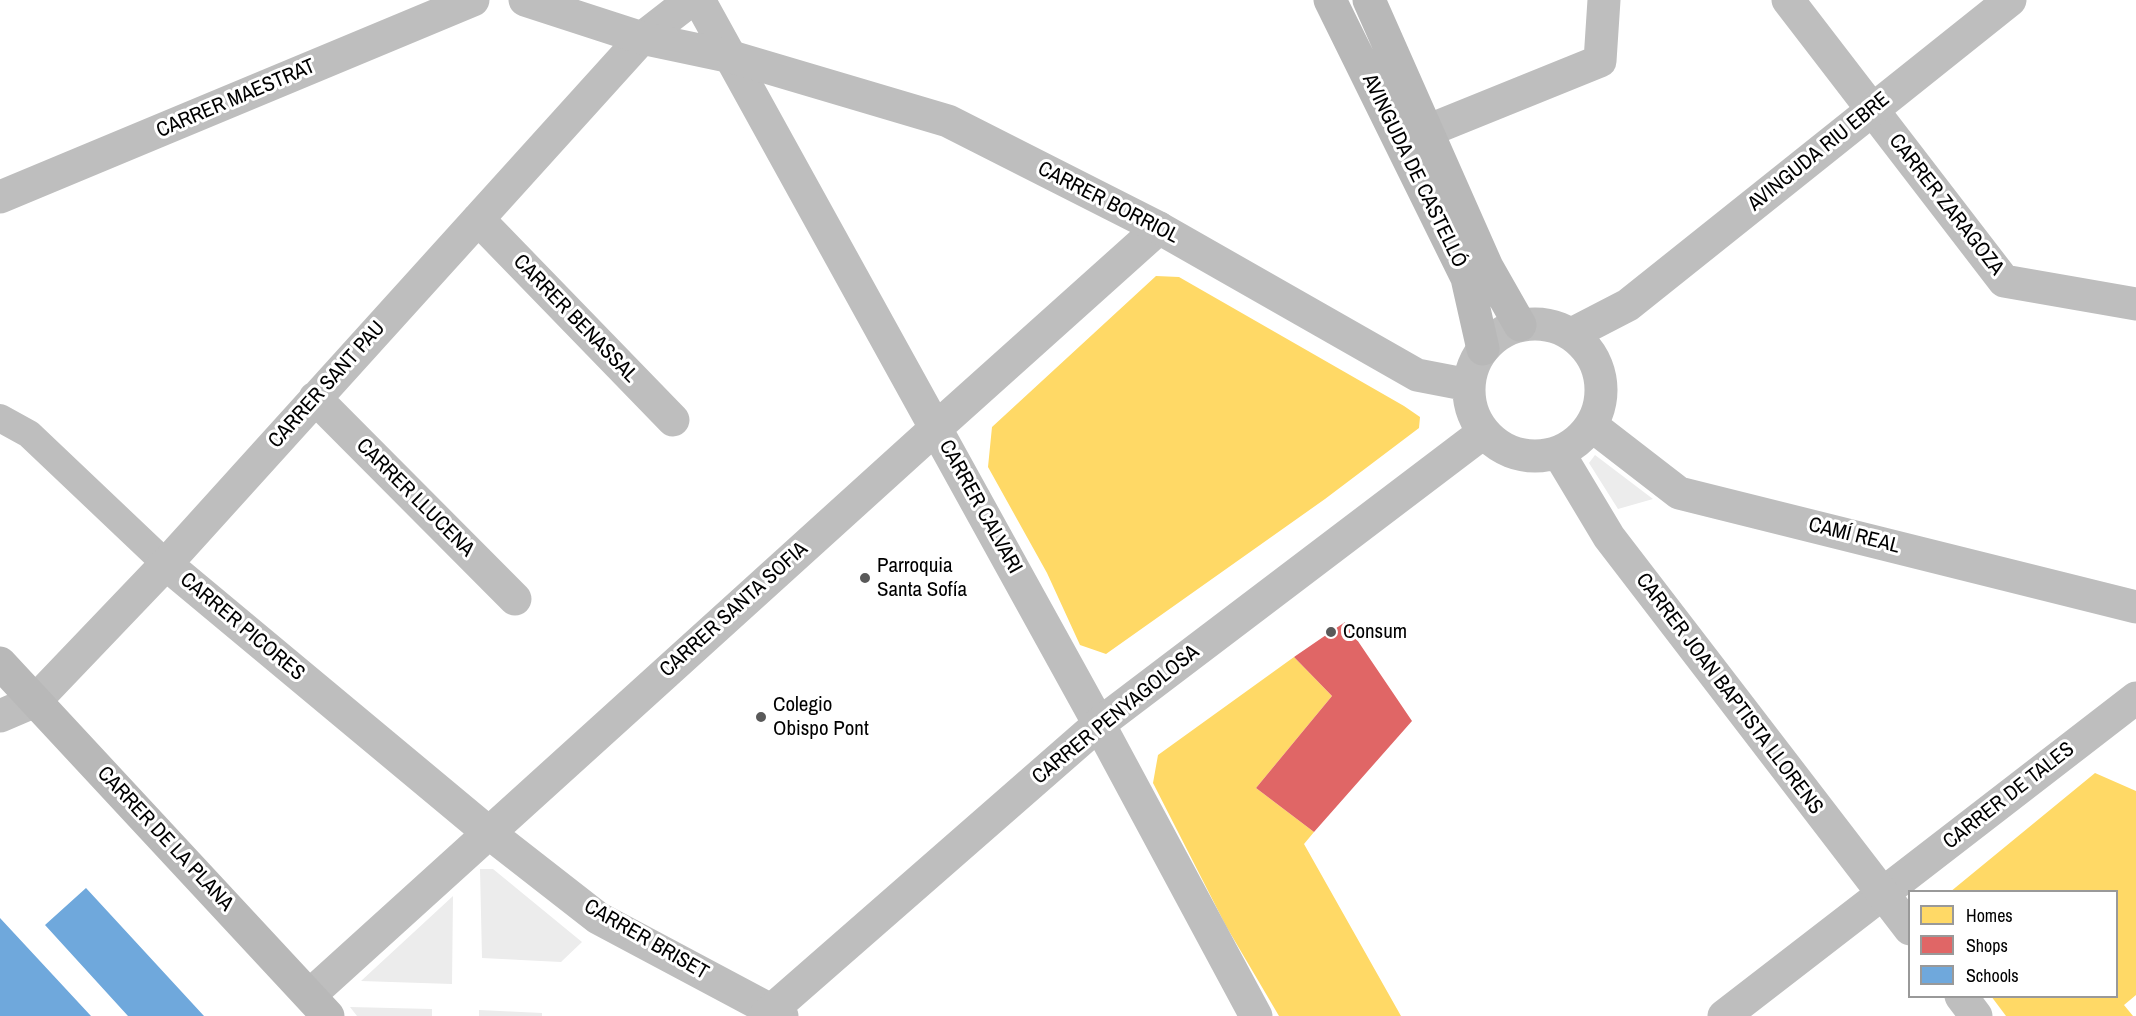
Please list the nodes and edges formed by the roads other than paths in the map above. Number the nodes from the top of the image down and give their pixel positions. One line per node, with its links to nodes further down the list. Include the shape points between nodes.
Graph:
1 (473, 0): 14 (street, CARRER MAESTRAT)
2 (525, 0): 10 (street, CARRER BORRIOL)
3 (691, 0): 10 (street, CARRER SANT PAU)
4 (699, 0): 11 (street, CARRER CALVARI)
5 (1329, 0): 21 (main road, AVINGUDA DE CASTELLÓ, via 1467,278)
6 (1369, 0): 13 (main road, AVINGUDA DE CASTELLÓ)
7 (1604, 0): 13 (street, via 1600,61)
8 (1788, 0): 12 (street, CARRER ZARAGOZA)
9 (2010, 0): 12 (street, AVINGUDA RIU EBRE)
10 (642, 38): 11 (street, CARRER BORRIOL); 15 (street, CARRER SANT PAU)
11 (732, 57): 16 (street, CARRER BORRIOL, via 948,121); 28 (street, CARRER CALVARI)
12 (1872, 110): 17 (street, CARRER ZARAGOZA, via 2004,280); 18 (street, AVINGUDA RIU EBRE)
13 (1427, 131): 19 (main road, AVINGUDA DE CASTELLÓ, via 1487,267)
14 (0, 197)
15 (478, 219): 24 (street, CARRER SANT PAU); 26 (street, CARRER BENASSAL)
16 (1159, 228): 23 (street, CARRER BORRIOL, via 1417,375); 28 (street, CARRER SANTA SOFIA)
17 (2136, 304)
18 (1628, 305): 20 (street, AVINGUDA RIU EBRE); 22 (street, AVINGUDA RIU EBRE)
19 (1520, 325): 20 (street, via 1556,326); 21 (street, via 1500,333)
20 (1572, 334): 22 (street)
21 (1483, 349): 23 (street, via 1473,366)
22 (1596, 364): 27 (street, via 1602,384)
23 (1469, 385): 29 (street, via 1475,418)
24 (315, 398): 31 (street, CARRER SANT PAU); 32 (street, CARRER LLUCENA)
25 (0, 418): 31 (street, CARRER PICORES, via 29,434)
26 (673, 420)
27 (1591, 425): 30 (street, via 1577,442); 33 (street, CAMÍ REAL, via 1679,493)
28 (936, 428): 38 (street, CARRER CALVARI); 39 (street, CARRER SANTA SOFIA)
29 (1484, 432): 30 (street, via 1499,446 1517,454); 38 (street, CARRER PENYAGOLOSA)
30 (1558, 452): 40 (street, CARRER JOAN BAPTISTA LLORENS, via 1609,537)
31 (166, 564): 36 (street, CARRER SANT PAU); 39 (street, CARRER PICORES)
32 (515, 598)
33 (2136, 607)
34 (0, 663): 36 (main road, CARRER DE LA PLANA)
35 (2136, 698): 40 (street, CARRER DE TALES)
36 (35, 700): 37 (street, CARRER SANT PAU); 43 (main road, CARRER DE LA PLANA)
37 (0, 716)
38 (1099, 724): 44 (street, CARRER PENYAGOLOSA); 45 (street, CARRER CALVARI)
39 (489, 832): 43 (street, CARRER SANTA SOFIA); 44 (street, CARRER BRISET, via 598,918)
40 (1882, 893): 41 (street, CARRER JOAN BAPTISTA LLORENS); 46 (street, CARRER DE TALES)
41 (1908, 926)
42 (1962, 998): 47 (street)
43 (319, 1005)
44 (773, 1014)
45 (1256, 1016)
46 (1724, 1016)
47 (1976, 1016)

